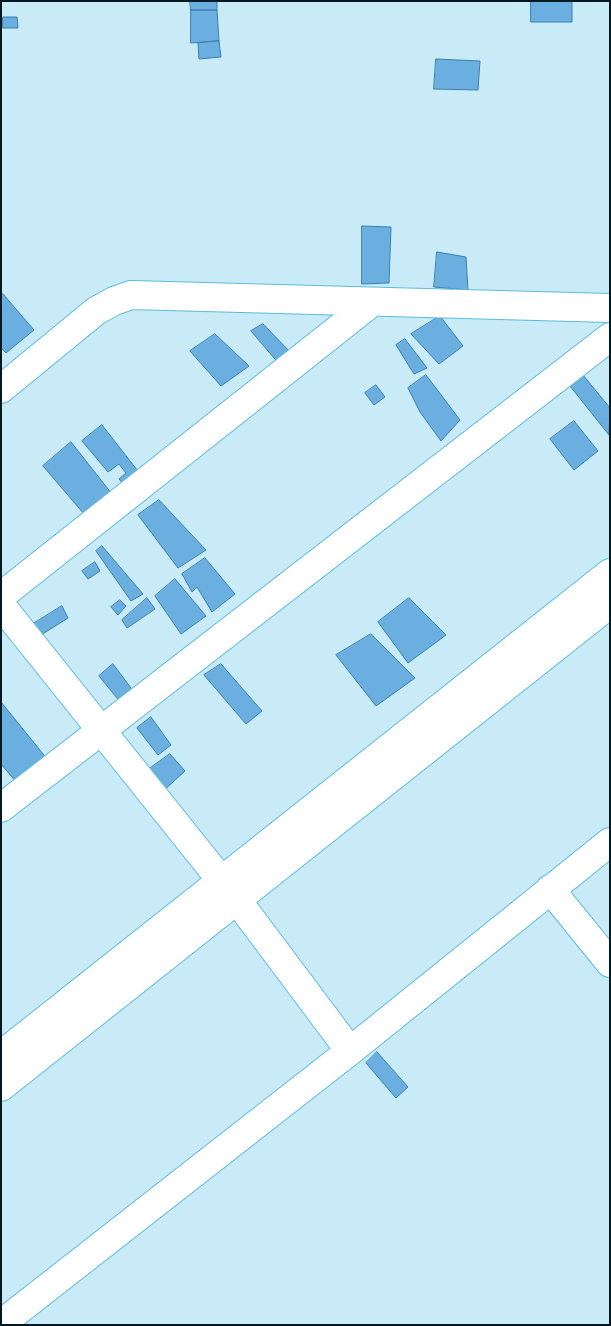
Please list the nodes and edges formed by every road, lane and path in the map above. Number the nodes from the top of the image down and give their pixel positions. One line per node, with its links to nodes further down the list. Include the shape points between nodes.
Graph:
1 (371, 302): 2 (street); 4 (street, via 131,295 96,311); 6 (street)
2 (610, 308)
3 (610, 337): 9 (street)
4 (1, 389)
5 (610, 573): 13 (street)
6 (1, 596)
7 (610, 604): 13 (street)
8 (1, 605): 9 (street)
9 (100, 730): 10 (street); 13 (street)
10 (1, 808)
11 (610, 842): 12 (street)
12 (550, 889): 14 (street); 15 (street)
13 (229, 890): 15 (street); 16 (street); 17 (street)
14 (610, 964)
15 (350, 1050): 18 (street)
16 (1, 1055)
17 (1, 1087)
18 (1, 1324)

